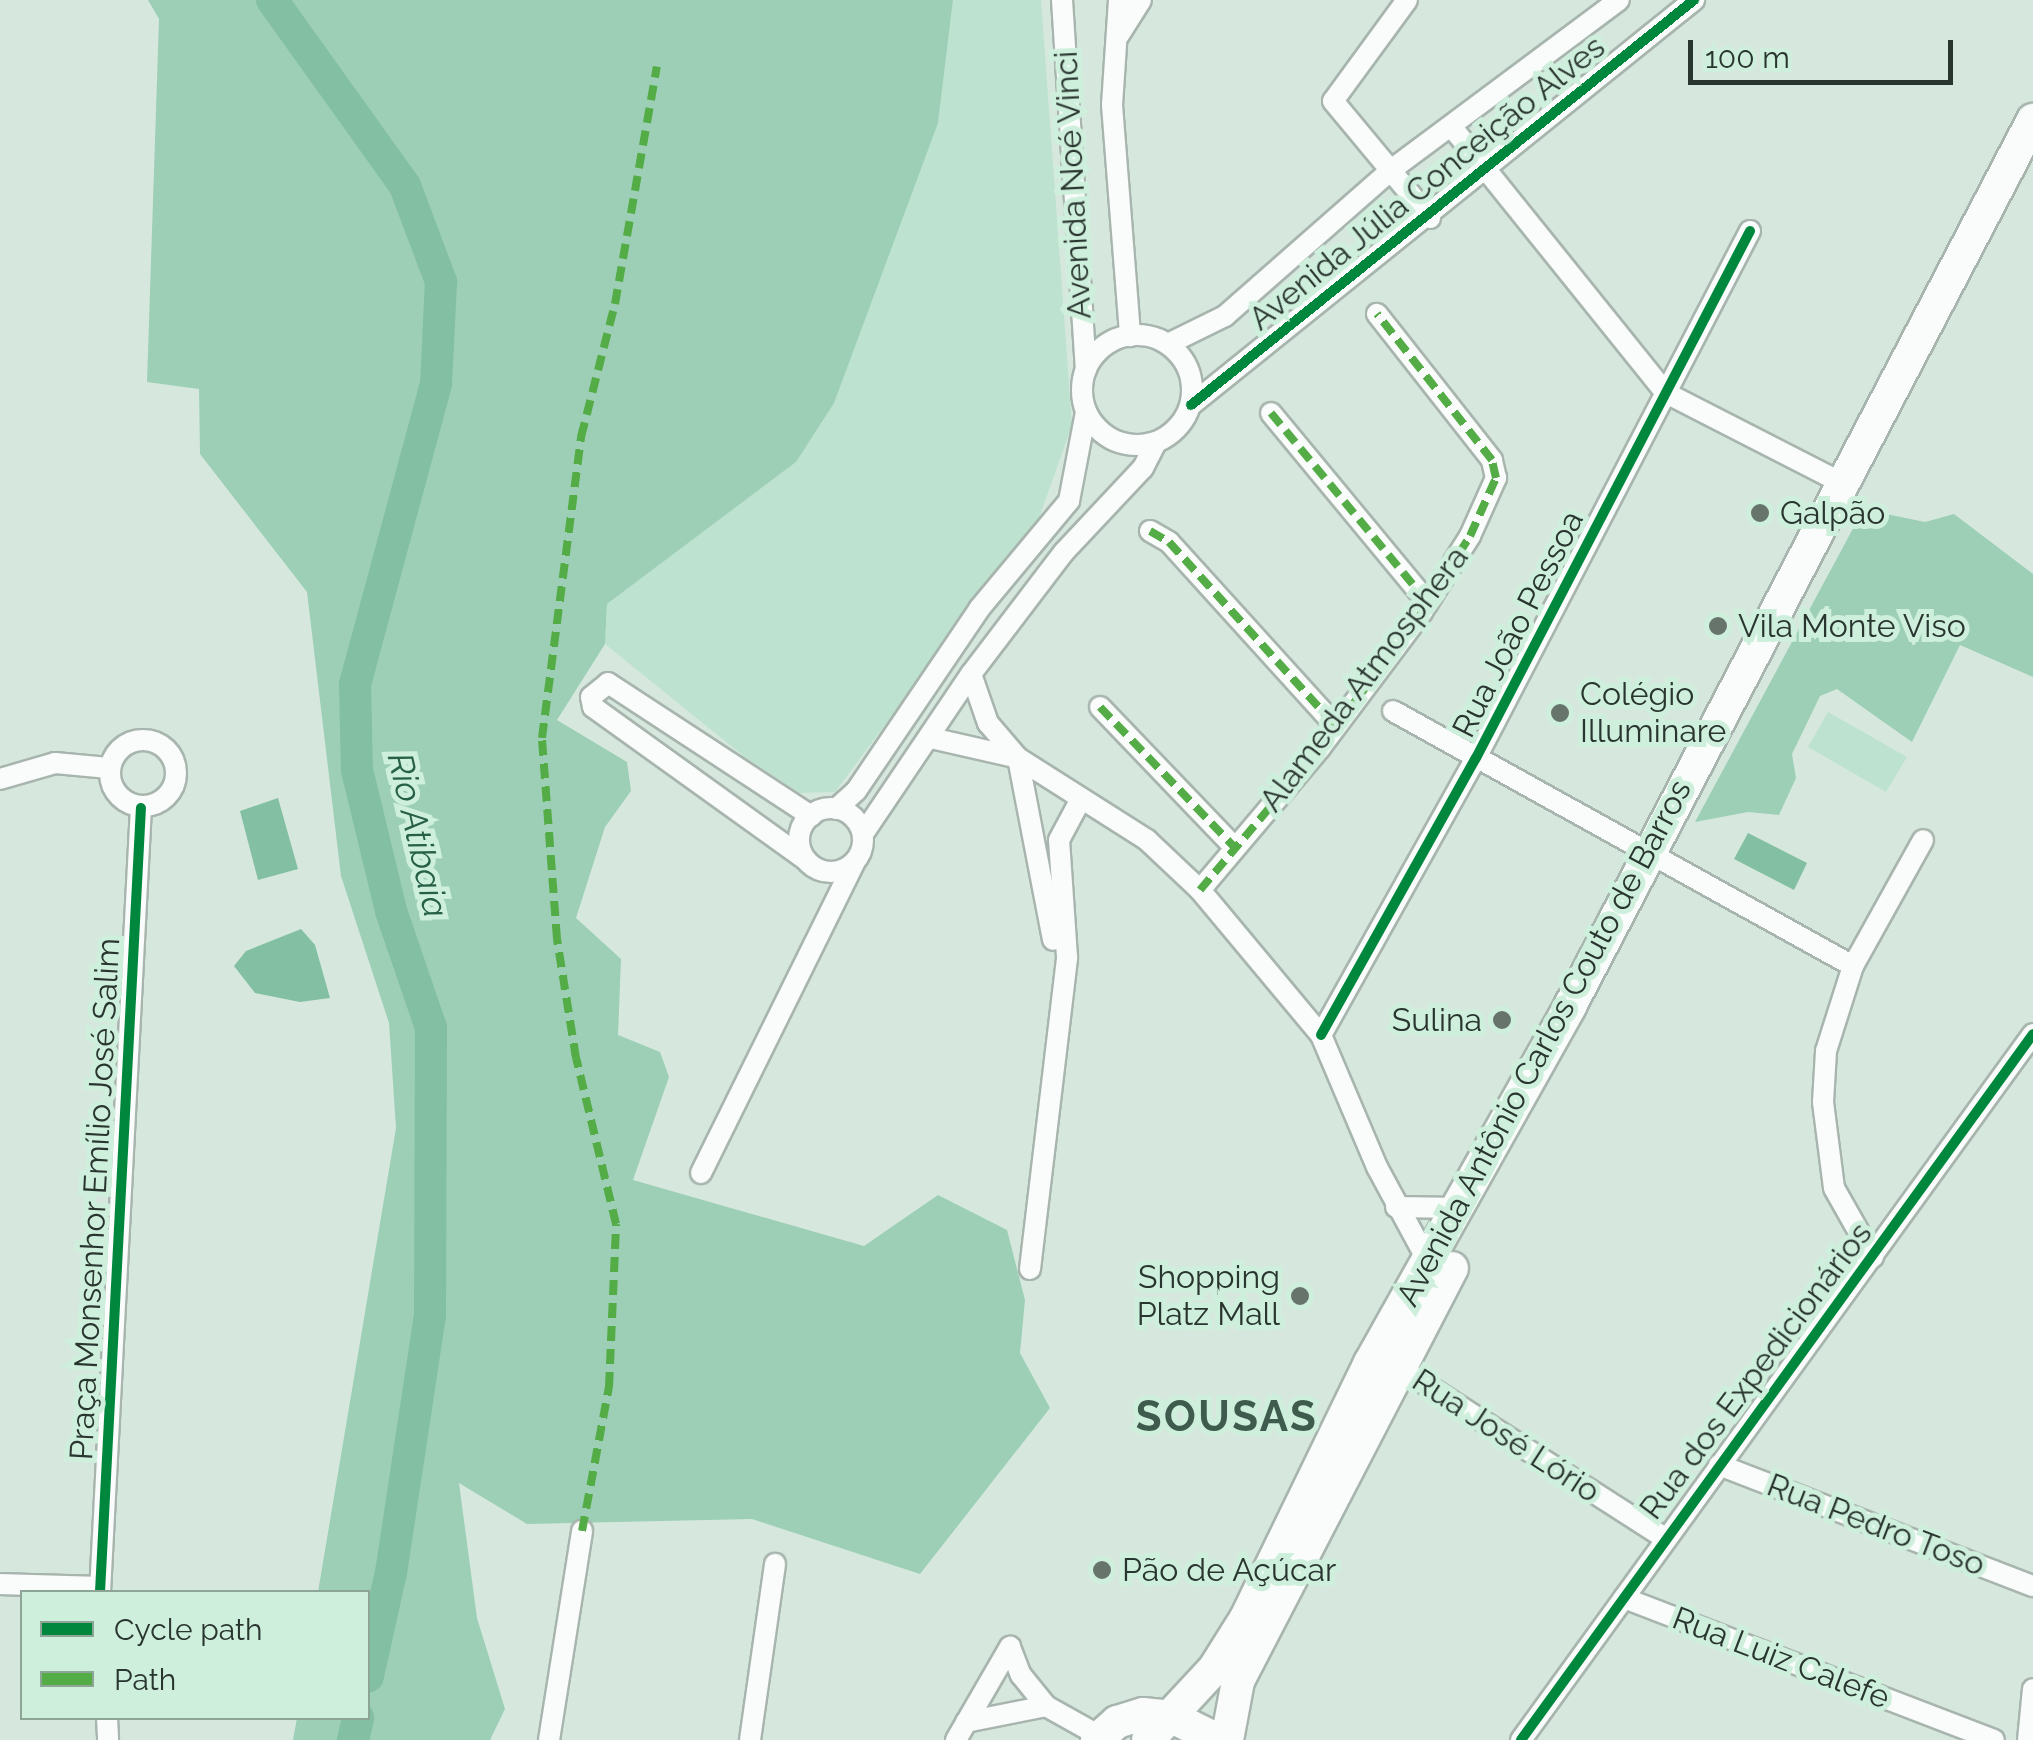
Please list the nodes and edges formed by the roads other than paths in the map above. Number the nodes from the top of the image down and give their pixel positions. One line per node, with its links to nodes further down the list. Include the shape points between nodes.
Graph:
1 (1062, 0): 18 (street, Avenida Noé Vinci)
2 (1119, 0): 7 (street, Avenida Noé Vinci)
3 (1141, 0): 7 (street)
4 (1408, 0): 12 (street, via 1337,93 1336,112)
5 (1620, 0): 9 (street, Avenida Júlia Conceição Alves)
6 (1694, 0): 11 (street, Avenida Júlia Conceição Alves)
7 (1118, 37): 16 (street, Avenida Noé Vinci, via 1112,105)
8 (2033, 120): 24 (main road, Avenida Antônio Carlos Couto de Barros)
9 (1452, 126): 11 (street); 12 (street, Avenida Júlia Conceição Alves)
10 (2033, 164): 43 (main road, Avenida Antônio Carlos Couto de Barros)
11 (1488, 167): 13 (street, Avenida Júlia Conceição Alves); 19 (street)
12 (1390, 170): 13 (street); 17 (street, Avenida Júlia Conceição Alves, via 1226,316)
13 (1430, 218): 20 (street, Avenida Júlia Conceição Alves)
14 (1750, 231): 19 (street, Rua João Pessoa)
15 (1377, 314): 26 (street, Alameda Atmosphera, via 1492,460 1496,478)
16 (1130, 336): 17 (street); 18 (street, via 1096,353)
17 (1168, 344): 20 (street, via 1188,372)
18 (1086, 370): 21 (street)
19 (1666, 393): 24 (street); 33 (street, Rua João Pessoa)
20 (1191, 405): 23 (street, via 1180,425)
21 (1086, 412): 23 (street, via 1115,441); 38 (street, via 1069,501 979,608 856,791)
22 (1271, 413): 26 (street)
23 (1156, 442): 27 (street, via 1143,468 1064,552)
24 (1844, 484): 43 (main road, Avenida Antônio Carlos Couto de Barros)
25 (1150, 531): 30 (street, via 1169,542)
26 (1428, 603): 30 (street, Alameda Atmosphera)
27 (971, 674): 31 (street); 32 (street, via 988,723)
28 (1100, 707): 42 (street)
29 (1393, 711): 33 (street)
30 (1336, 726): 42 (street, Alameda Atmosphera)
31 (931, 738): 32 (street); 40 (street)
32 (1018, 758): 36 (street); 49 (street)
33 (1476, 758): 43 (street); 50 (street, Rua João Pessoa)
34 (109, 768): 35 (street, via 55,763); 37 (street, via 114,791); 37 (street, via 117,752 135,741 167,750 176,770 171,792)
35 (0, 778)
36 (1081, 799): 46 (street, via 1147,840); 49 (street, via 1059,840 1067,957)
37 (141, 808): 65 (street, Praça Monsenhor Emílio José Salim)
38 (836, 809): 39 (street); 40 (street, via 858,822)
39 (811, 816): 44 (street, via 800,838); 44 (street, via 608,683 591,697 593,707)
40 (863, 834): 45 (street)
41 (1923, 840): 48 (street)
42 (1236, 848): 46 (street, Alameda Atmosphera)
43 (1657, 858): 48 (street); 54 (main road, Avenida Antônio Carlos Couto de Barros); 58 (main road, Avenida Antônio Carlos Couto de Barros)
44 (807, 862): 45 (street, via 823,872); 47 (street, via 822,898)
45 (854, 863): 47 (street)
46 (1200, 890): 50 (street)
47 (809, 947): 52 (street)
48 (1853, 966): 55 (street, via 1826,1051 1826,1140 1834,1188)
49 (1062, 983): 57 (street, via 1060,1054)
50 (1322, 1034): 53 (street)
51 (2033, 1034): 55 (street, Rua dos Expedicionários)
52 (701, 1173)
53 (1396, 1208): 54 (street); 56 (street)
54 (1460, 1208): 56 (main road, Avenida Antônio Carlos Couto de Barros)
55 (1873, 1257): 59 (street, Rua dos Expedicionários)
56 (1430, 1265): 69 (main road, Avenida Antônio Carlos Couto de Barros, via 1370,1363 1246,1618)
57 (1030, 1269)
58 (1400, 1368): 61 (street, Rua José Lório); 76 (main road, Avenida Antônio Carlos Couto de Barros, via 1238,1681)
59 (1719, 1465): 61 (street, Rua dos Expedicionários); 64 (street, Rua Pedro Toso)
60 (582, 1531): 72 (street)
61 (1663, 1537): 66 (street, Rua dos Expedicionários)
62 (775, 1564): 73 (street)
63 (0, 1584): 65 (street)
64 (2033, 1586)
65 (100, 1590)
66 (1624, 1598): 77 (street, Rua dos Expedicionários); 78 (street, Rua Luiz Calefe)
67 (2033, 1688): 79 (street)
68 (1046, 1706): 70 (street); 70 (street, via 1021,1676 1010,1647); 71 (street)
69 (1172, 1717): 71 (main road, via 1144,1714); 74 (main road, Avenida Antônio Carlos Couto de Barros); 75 (main road)
70 (961, 1731)
71 (1098, 1738)
72 (550, 1740)
73 (750, 1740)
74 (1148, 1740)
75 (1218, 1740)
76 (1227, 1740)
77 (1521, 1740)
78 (1994, 1740)
79 (2028, 1740)

